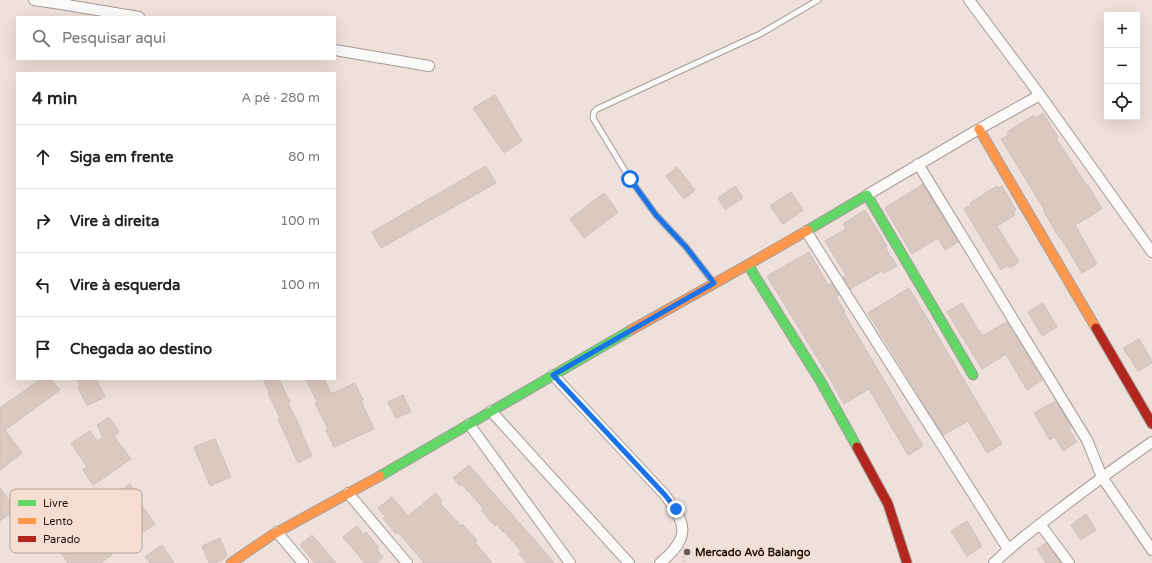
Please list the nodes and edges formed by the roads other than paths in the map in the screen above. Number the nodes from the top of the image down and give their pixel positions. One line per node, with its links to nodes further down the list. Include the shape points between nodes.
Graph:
1 (34, 0): 5 (street)
2 (72, 0): 5 (street)
3 (818, 0): 16 (lane, via 760,34 594,112 593,118 630,179 656,215 686,247)
4 (969, 0): 9 (street)
5 (61, 4): 6 (street)
6 (133, 16)
7 (336, 50): 8 (street)
8 (429, 66)
9 (1040, 95): 10 (street); 14 (street)
10 (979, 129): 11 (street); 21 (street)
11 (918, 164): 12 (street); 23 (street, via 1087,440)
12 (867, 195): 13 (street); 18 (street)
13 (806, 230): 15 (street); 27 (street)
14 (1152, 252)
15 (748, 265): 16 (street); 35 (street, via 821,382 888,504)
16 (714, 283): 17 (street)
17 (553, 375): 19 (street); 34 (street, via 676,509 683,526 680,543)
18 (973, 375)
19 (491, 412): 20 (street); 33 (street)
20 (469, 424): 24 (street); 32 (street)
21 (1152, 424)
22 (1152, 442): 23 (street)
23 (1102, 477): 25 (street); 28 (street)
24 (348, 493): 26 (street); 31 (street)
25 (1040, 524): 27 (street); 37 (street)
26 (277, 532): 29 (street); 30 (street)
27 (1008, 549): 36 (street)
28 (1152, 550)
29 (232, 563)
30 (303, 563)
31 (407, 563)
32 (570, 563)
33 (629, 563)
34 (660, 563)
35 (906, 563)
36 (994, 563)
37 (1069, 563)

